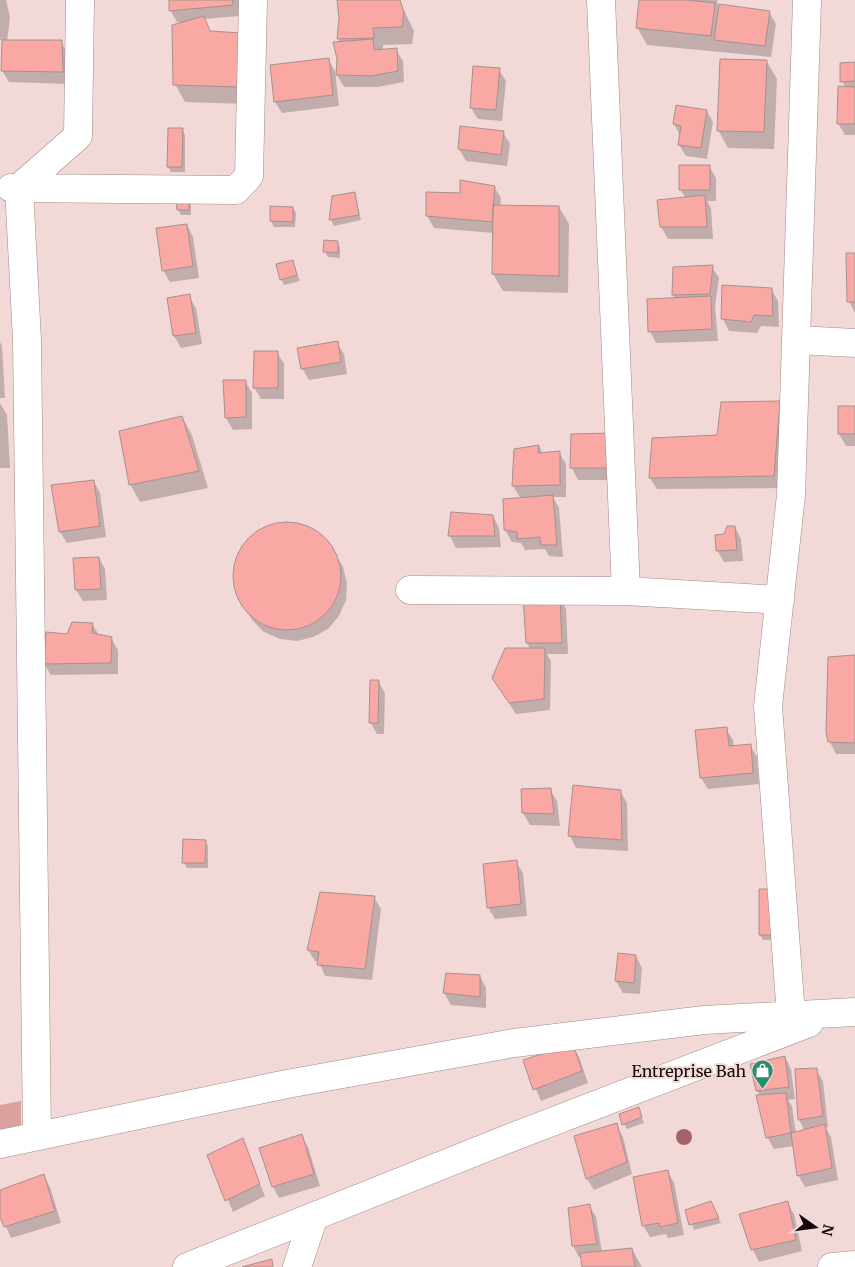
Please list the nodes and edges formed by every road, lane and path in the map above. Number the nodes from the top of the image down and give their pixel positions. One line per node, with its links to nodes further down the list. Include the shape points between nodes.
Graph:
1 (80, 0): 5 (street, via 78,136)
2 (253, 0): 5 (street, via 250,176 236,190)
3 (601, 0): 9 (street)
4 (807, 0): 6 (street, via 797,283)
5 (10, 188): 13 (street, via 27,340)
6 (798, 340): 7 (street); 10 (street, via 791,494)
7 (855, 343)
8 (410, 590): 9 (street)
9 (626, 592): 10 (street)
10 (780, 600): 12 (street, via 768,706)
11 (845, 1012): 12 (street); 15 (street)
12 (791, 1016): 13 (street, via 704,1020 514,1043 287,1084)
13 (37, 1135): 14 (street)
14 (0, 1144)
15 (314, 1216): 17 (street); 18 (street)
16 (855, 1265): 19 (street)
17 (187, 1267)
18 (297, 1267)
19 (832, 1267)

